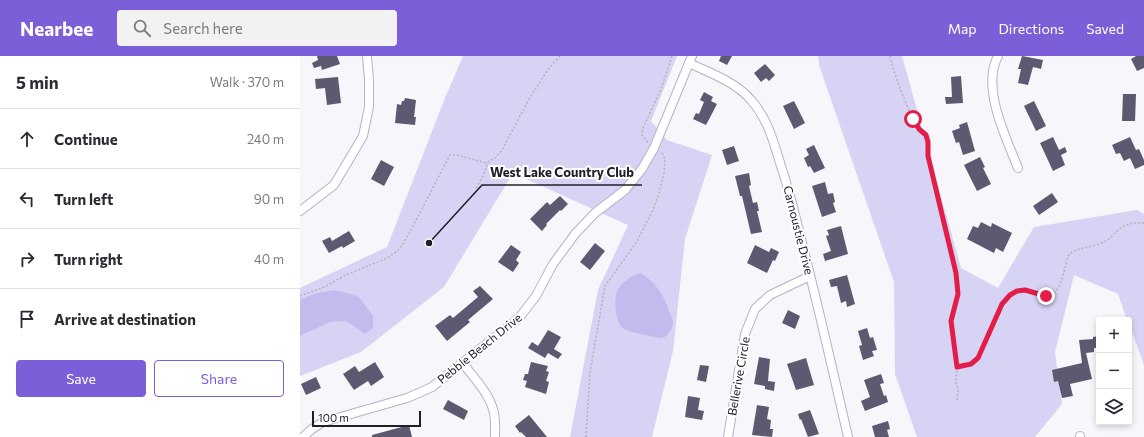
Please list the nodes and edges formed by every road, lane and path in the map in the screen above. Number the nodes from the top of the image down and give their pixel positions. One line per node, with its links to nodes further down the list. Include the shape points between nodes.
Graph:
1 (367, 56): 11 (street, via 369,107 363,136 334,185)
2 (560, 56): 8 (path, via 528,101 502,150)
3 (672, 56): 7 (path, via 661,89 642,130 646,141)
4 (890, 56): 16 (path, via 895,77 913,119 926,135 928,142 928,156 956,273 958,294 951,321)
5 (998, 56): 9 (street, via 992,84 995,105)
6 (690, 60): 7 (street, Pebble Beach Drive); 13 (street, Carnoustie Drive, via 740,89 764,118 790,195)
7 (655, 146): 15 (street, Pebble Beach Drive, via 642,170 624,190 575,234 519,318); 20 (path, via 663,153 664,173 653,210 636,243 604,286 590,372)
8 (488, 162): 10 (path); 14 (path, via 450,155 412,228 396,252)
9 (1018, 168)
10 (476, 188)
11 (300, 211)
12 (1144, 223): 16 (path, via 1122,226 1101,244 1075,250 1069,254 1059,287 1052,295 1046,296 1025,290 1010,295 1002,304 978,358 971,364)
13 (810, 276): 21 (street, Bellerive Circle, via 770,295 755,309 745,334); 22 (street, Carnoustie Drive)
14 (300, 296)
15 (462, 362): 18 (street, Pebble Beach Drive, via 432,387 407,398 323,422); 19 (street, via 483,390 493,409)
16 (957, 367): 17 (path)
17 (957, 400)
18 (304, 437)
19 (495, 437)
20 (586, 437)
21 (728, 437)
22 (848, 437)

